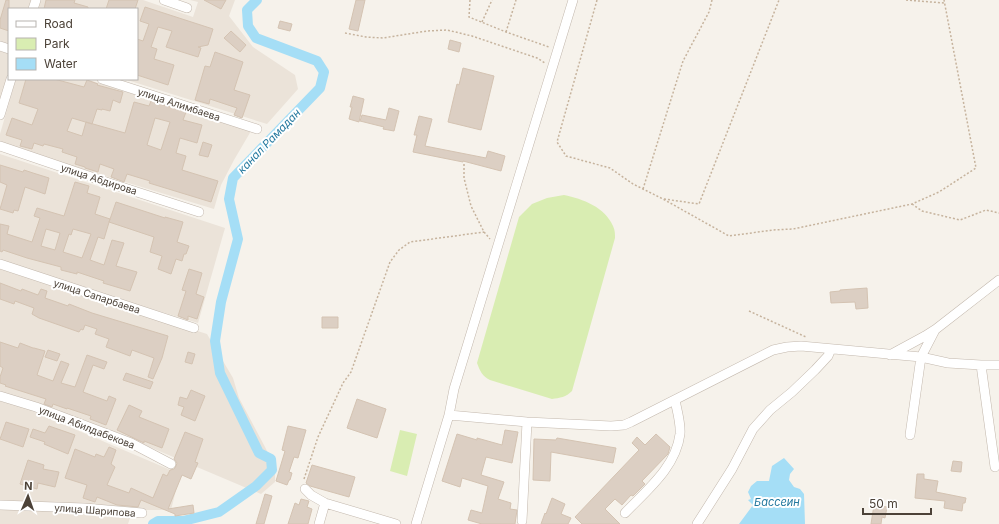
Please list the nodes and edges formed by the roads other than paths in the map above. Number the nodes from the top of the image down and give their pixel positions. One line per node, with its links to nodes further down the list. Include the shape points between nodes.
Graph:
1 (164, 0): 3 (street)
2 (573, 0): 21 (street, via 454,389)
3 (187, 8)
4 (11, 80): 6 (street)
5 (105, 80): 7 (street, улица Алимбаева)
6 (0, 115)
7 (257, 129)
8 (0, 146): 9 (street, улица Абдирова)
9 (199, 212)
10 (0, 264): 12 (street, улица Сапарбаева)
11 (999, 280): 13 (street)
12 (194, 328)
13 (936, 330): 15 (street); 16 (street)
14 (831, 349): 15 (street); 20 (street, via 801,346 773,350); 36 (street, via 816,370 753,428 732,469)
15 (890, 355): 16 (street)
16 (921, 357): 17 (street, via 948,363); 23 (street)
17 (981, 365): 18 (street); 25 (street)
18 (999, 365)
19 (0, 396): 24 (street, улица Абилдабекова, via 132,443)
20 (675, 400): 22 (street, via 631,422 617,426); 30 (street, via 680,433 674,455 661,476)
21 (449, 415): 22 (street); 35 (street)
22 (527, 422): 31 (street)
23 (910, 435)
24 (171, 464)
25 (995, 467)
26 (305, 489): 27 (street)
27 (325, 503): 32 (street); 33 (street)
28 (0, 505): 29 (street, улица Шарипова)
29 (142, 513)
30 (625, 513)
31 (522, 521)
32 (380, 522): 34 (street)
33 (319, 524)
34 (396, 524)
35 (416, 524)
36 (697, 524)

